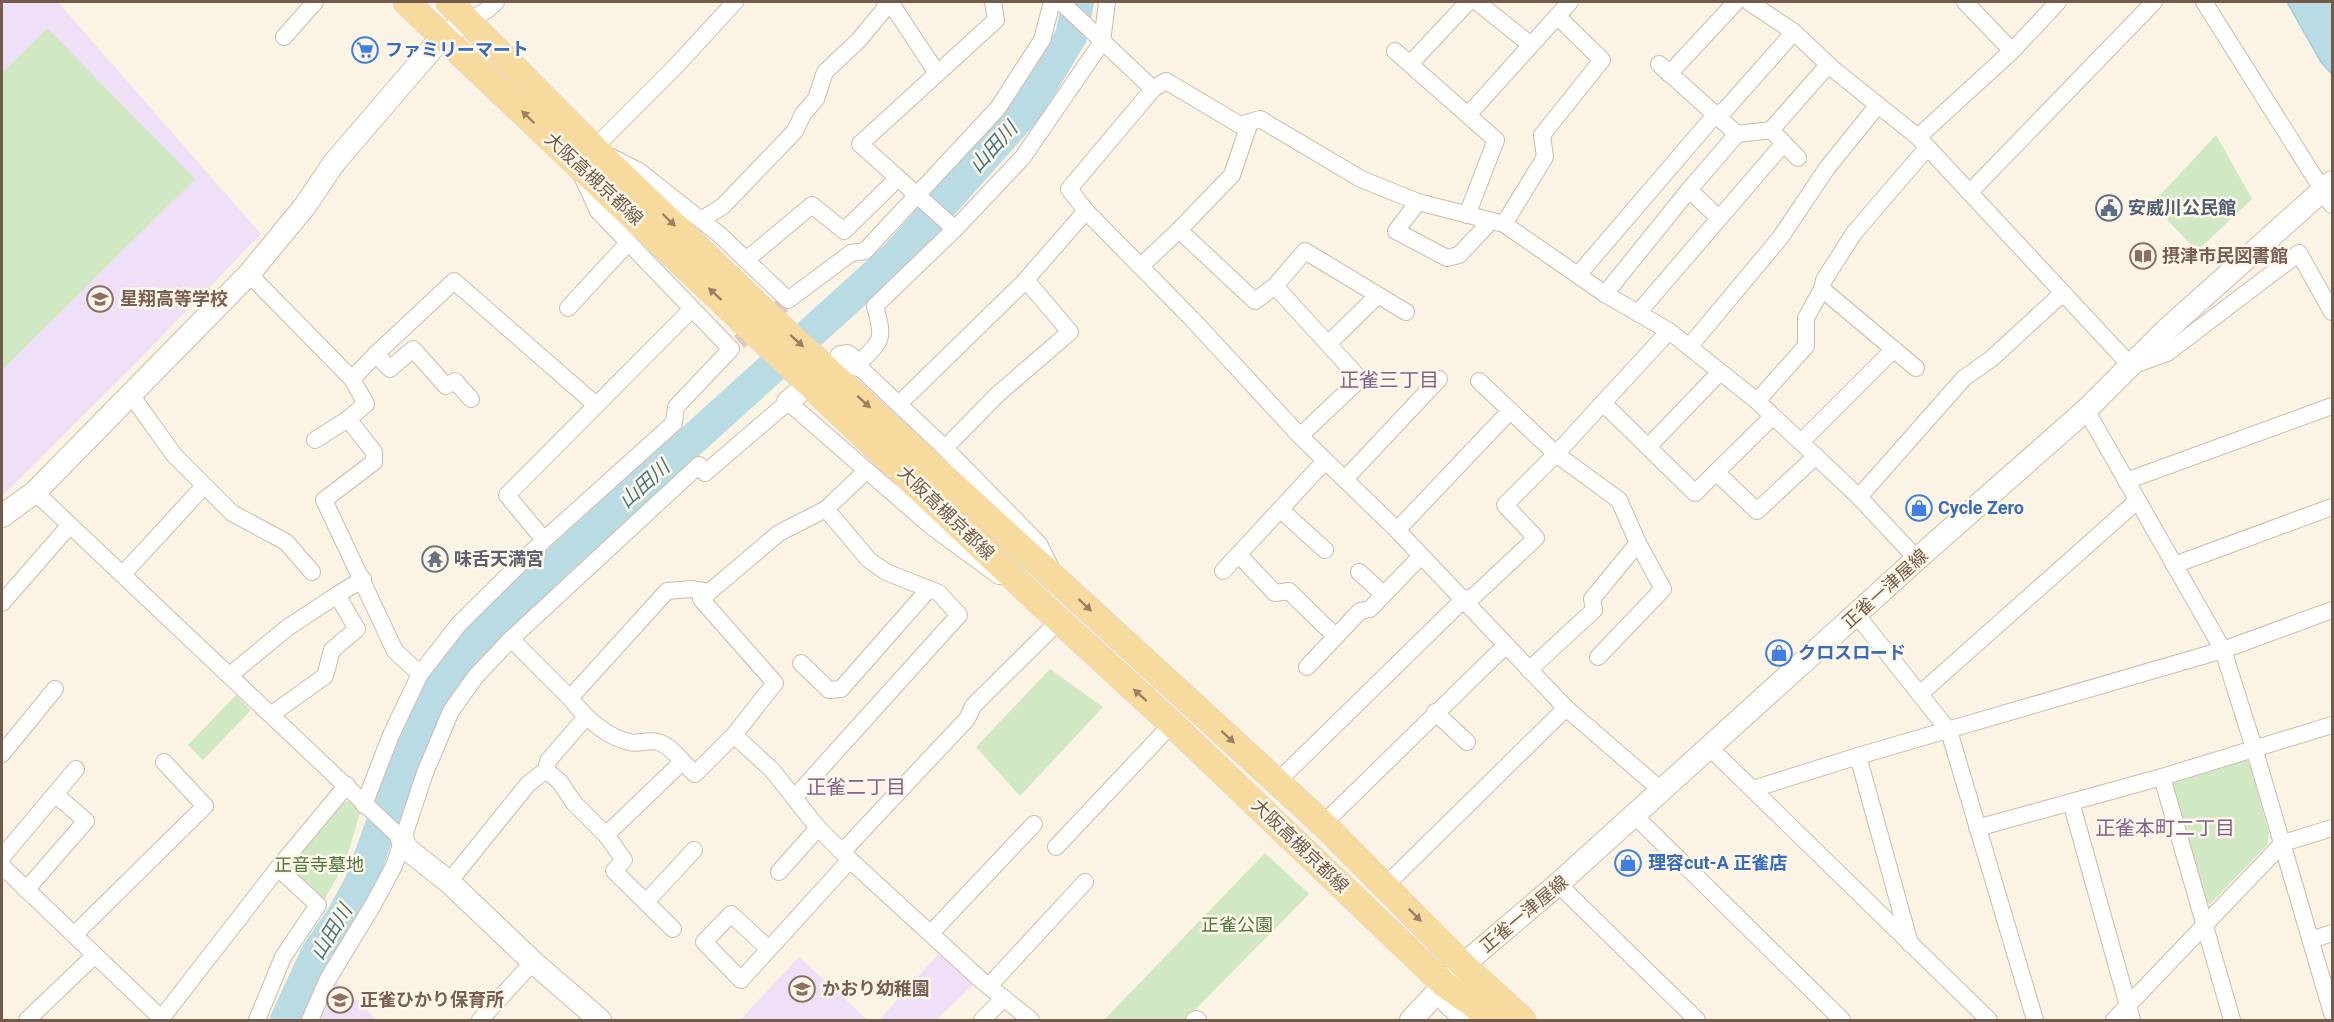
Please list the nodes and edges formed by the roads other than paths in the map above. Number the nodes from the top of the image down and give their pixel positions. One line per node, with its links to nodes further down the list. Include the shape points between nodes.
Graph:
1 (315, 2): 24 (street)
2 (406, 2): 23 (main road, 大阪高槻京都線)
3 (449, 2): 21 (main road, 大阪高槻京都線)
4 (496, 2): 21 (street)
5 (735, 2): 41 (street)
6 (888, 2): 31 (street); 52 (street, via 858,41 825,72 816,99 795,130 723,206)
7 (993, 2): 31 (street, via 996,20)
8 (1052, 2): 47 (street, via 1042,40 998,108)
9 (1061, 2): 25 (street)
10 (1107, 2): 25 (street)
11 (1468, 2): 29 (street)
12 (1477, 2): 26 (street)
13 (1570, 2): 20 (street)
14 (1736, 2): 35 (street, via 1664,69)
15 (1749, 2): 22 (street)
16 (1965, 2): 28 (street)
17 (2058, 2): 28 (street)
18 (2154, 2): 45 (street)
19 (2204, 2): 46 (street)
20 (1557, 16): 26 (street); 53 (street, via 1602,60 1542,135 1545,157)
21 (468, 21): 23 (main road); 41 (main road, 大阪高槻京都線)
22 (1794, 32): 30 (street); 35 (street, via 1725,110)
23 (443, 36): 41 (main road, 大阪高槻京都線, one-way to 23); 59 (main road, via 334,163 305,206)
24 (284, 37)
25 (1102, 42): 32 (street); 54 (street, via 1023,157)
26 (1531, 45): 34 (street)
27 (1395, 51): 29 (street)
28 (2012, 51): 40 (street)
29 (1410, 64): 34 (street)
30 (1828, 65): 33 (street); 37 (street)
31 (937, 73): 43 (street, via 860,144)
32 (1153, 89): 36 (street, via 1166,81 1240,125); 49 (street, via 1069,189)
33 (1878, 105): 40 (street); 75 (street, via 1827,168 1780,238)
34 (1468, 115): 50 (street, via 1496,140)
35 (1715, 115): 38 (street); 60 (street)
36 (1250, 122): 48 (street, via 1260,119 1360,179); 55 (street, via 1232,175)
37 (1771, 130): 38 (street); 39 (street)
38 (1737, 134): 44 (street)
39 (1784, 143): 42 (street); 51 (street)
40 (1923, 143): 45 (street); 63 (street, via 1854,233)
41 (585, 155): 52 (street, via 639,171); 56 (street, via 598,211); 72 (main road, 大阪高槻京都線)
42 (1798, 158)
43 (898, 178): 47 (street); 57 (street, via 844,231 812,205)
44 (1689, 190): 51 (street); 65 (street)
45 (1970, 192): 64 (street)
46 (2329, 192): 78 (main road, 正雀一津屋線, via 2166,330)
47 (916, 195): 54 (street); 72 (street, via 865,251 851,253)
48 (1419, 202): 50 (street); 53 (street, via 1396,231 1448,258 1459,255)
49 (1086, 211): 58 (street); 61 (street)
50 (1467, 214): 53 (street)
51 (1719, 218): 71 (street)
52 (701, 220): 57 (street)
53 (1498, 223): 60 (street)
54 (956, 229): 81 (street, via 875,306 882,330 877,345)
55 (1179, 230): 58 (street); 62 (street, via 1255,301)
56 (628, 243): 67 (street); 68 (street)
57 (746, 260): 72 (street)
58 (1141, 266): 96 (street)
59 (249, 274): 82 (street); 85 (main road)
60 (1578, 275): 65 (street)
61 (1026, 280): 89 (street); 100 (street, via 1070,332)
62 (1275, 286): 66 (street, via 1305,251); 74 (street)
63 (1822, 289): 76 (street); 87 (street, via 1806,318 1806,346)
64 (2063, 293): 78 (street); 110 (street, via 1991,359 1964,378)
65 (1605, 294): 71 (street)
66 (1377, 297): 69 (street); 74 (street)
67 (568, 309)
68 (692, 309): 72 (street); 90 (street)
69 (1406, 312)
70 (2332, 312): 78 (street, via 2299,253 2167,353)
71 (1638, 313): 73 (street)
72 (762, 325): 81 (main road, 大阪高槻京都線); 118 (street, via 676,407 674,423)
73 (1669, 331): 75 (street); 88 (street)
74 (1328, 344): 96 (street, via 1360,379)
75 (1689, 347): 80 (street)
76 (1894, 349): 79 (street); 98 (street)
77 (376, 354): 82 (street); 86 (street, via 390,369 413,349 446,386 455,381); 90 (street, via 454,280)
78 (2131, 366): 92 (main road, 正雀一津屋線)
79 (1916, 368)
80 (1720, 372): 87 (street); 99 (street)
81 (818, 377): 89 (street); 104 (street); 129 (main road, 大阪高槻京都線, one-way to 129); 135 (main road, 大阪高槻京都線); 142 (street, via 705,472 699,465)
82 (352, 379): 95 (street, via 366,404)
83 (1439, 379): 106 (street)
84 (1479, 381): 93 (street)
85 (131, 395): 108 (street, via 174,455); 109 (main road)
86 (471, 399)
87 (1757, 401): 94 (street)
88 (1603, 403): 99 (street); 101 (street)
89 (899, 404): 100 (street)
90 (596, 405): 118 (street, via 507,495)
91 (2332, 406): 107 (street)
92 (2086, 410): 107 (street); 123 (main road, 正雀一津屋線)
93 (1510, 411): 101 (street); 117 (street)
94 (1773, 416): 98 (street); 105 (street)
95 (348, 419): 97 (street); 130 (street, via 374,452 374,462 324,500)
96 (1300, 436): 103 (street)
97 (315, 440)
98 (1801, 442): 102 (street)
99 (1648, 447): 105 (street, via 1695,493)
100 (945, 448): 129 (street, via 1039,544)
101 (1556, 454): 119 (street, via 1619,500); 136 (street, via 1505,505 1536,538 1474,596)
102 (1816, 456): 105 (street, via 1757,511); 110 (street)
103 (1325, 461): 106 (street); 114 (street)
104 (866, 471): 113 (street); 135 (street, via 979,563)
105 (1716, 472)
106 (1346, 478): 117 (street)
107 (2126, 481): 111 (street)
108 (204, 486): 126 (street, via 232,513 286,542); 128 (street)
109 (35, 492): 115 (main road); 116 (street)
110 (1859, 497): 123 (street)
111 (2137, 501): 124 (street); 152 (street)
112 (2332, 507): 124 (street)
113 (826, 508): 131 (street, via 869,560 886,572); 132 (street, via 780,533)
114 (1281, 510): 120 (street); 121 (street)
115 (2, 516)
116 (70, 525): 128 (street); 137 (street)
117 (1397, 530): 122 (street)
118 (544, 540): 149 (street, via 459,624)
119 (1638, 543): 145 (street, via 1663,589); 148 (street, via 1592,599 1594,610)
120 (1325, 550)
121 (1239, 555): 125 (street); 141 (street, via 1275,593 1289,591)
122 (1421, 556): 133 (street); 136 (street)
123 (1917, 559): 139 (main road, 正雀一津屋線)
124 (2174, 565): 144 (street)
125 (1223, 571)
126 (312, 572)
127 (1359, 572): 133 (street)
128 (123, 574): 150 (street)
129 (1056, 578): 172 (main road, 大阪高槻京都線, one-way to 172)
130 (363, 579): 134 (street); 149 (street, via 395,651)
131 (929, 589): 146 (street, via 841,689 829,690); 177 (street, via 939,592 958,615)
132 (709, 592): 153 (street, via 667,591); 161 (street, via 701,599 775,683)
133 (1383, 594): 141 (street)
134 (337, 595): 150 (street, via 287,628); 156 (street, via 357,629 332,650 325,676)
135 (1036, 599): 140 (main road, 大阪高槻京都線)
136 (1463, 600): 143 (street); 172 (street)
137 (2, 603)
138 (2332, 610): 144 (street)
139 (1856, 614): 152 (street); 163 (main road, 正雀一津屋線)
140 (1059, 621): 158 (main road, 大阪高槻京都線, one-way to 140); 191 (street, via 972,706 967,718)
141 (1335, 636): 147 (street)
142 (511, 639): 153 (street); 187 (street, via 476,676 451,711)
143 (1505, 646): 148 (street); 155 (street)
144 (2223, 650): 160 (street); 164 (street)
145 (1598, 657)
146 (801, 663)
147 (1307, 667)
148 (1529, 670): 154 (street)
149 (420, 674): 179 (street)
150 (230, 675): 156 (street)
151 (55, 689): 165 (street)
152 (1921, 693): 160 (street)
153 (570, 699): 157 (street)
154 (1566, 708): 175 (street); 199 (street)
155 (1436, 712): 162 (street); 182 (street)
156 (272, 714): 173 (street)
157 (585, 718): 168 (street, via 630,743 663,743); 170 (street, via 548,761)
158 (1172, 724): 189 (street); 213 (main road, 大阪高槻京都線)
159 (2332, 725): 164 (street)
160 (1949, 731): 166 (street); 184 (street)
161 (734, 735): 168 (street, via 695,774); 177 (street, via 772,770)
162 (1467, 742)
163 (1709, 747): 174 (street); 175 (main road, 正雀一津屋線)
164 (2254, 748): 171 (street); 188 (street)
165 (2, 754)
166 (1858, 756): 174 (street); 208 (street)
167 (164, 762): 206 (street, via 205,806)
168 (682, 762): 186 (street)
169 (76, 769): 176 (street)
170 (546, 771): 186 (street); 196 (street, via 528,784)
171 (2162, 777): 178 (street); 202 (street)
172 (1277, 782): 182 (main road, 大阪高槻京都線)
173 (347, 785): 179 (street); 194 (street)
174 (1753, 789): 208 (street)
175 (1662, 791): 180 (main road, 正雀一津屋線)
176 (55, 794): 192 (street); 200 (street, via 86,821)
177 (794, 798): 183 (street)
178 (2071, 802): 184 (street); 216 (street)
179 (364, 805): 187 (street)
180 (1635, 816): 198 (main road, 正雀一津屋線); 231 (street)
181 (1034, 824): 204 (street)
182 (1323, 824): 199 (main road, 大阪高槻京都線)
183 (818, 828): 191 (street); 195 (street)
184 (1977, 828): 233 (street)
185 (2332, 828): 188 (street)
186 (606, 835): 201 (street, via 624,860 614,871)
187 (402, 839): 196 (main road, via 408,849); 221 (street, via 394,866 328,979)
188 (2283, 843): 202 (street); 207 (street)
189 (1056, 847)
190 (694, 850): 201 (street)
191 (846, 856): 204 (street); 209 (street)
192 (2, 857)
193 (2, 866): 200 (street)
194 (278, 868): 219 (street); 220 (street, via 318,904 283,957)
195 (778, 872)
196 (449, 882): 211 (main road)
197 (1085, 882): 214 (street)
198 (1558, 885): 212 (main road, 正雀一津屋線); 230 (street)
199 (1385, 886): 212 (main road, 大阪高槻京都線, one-way to 212)
200 (26, 890): 206 (street)
201 (646, 902): 203 (street)
202 (2206, 924): 216 (street); 235 (street)
203 (673, 929)
204 (931, 933): 214 (street)
205 (2332, 933): 207 (street)
206 (74, 935): 210 (street)
207 (2311, 940): 217 (street)
208 (1910, 945): 232 (street)
209 (769, 949)
210 (95, 955): 218 (street); 219 (street)
211 (533, 962): 222 (street); 223 (main road)
212 (1463, 965): 213 (main road, 正雀一津屋線); 229 (main road, 大阪高槻京都線)
213 (1444, 984): 226 (main road, 正雀一津屋線); 227 (street, via 1446,1005); 228 (main road, 大阪高槻京都線)
214 (989, 986): 215 (street)
215 (1004, 998): 224 (street); 225 (street)
216 (2130, 1013): 234 (street)
217 (2332, 1013)
218 (27, 1020)
219 (161, 1020)
220 (257, 1020)
221 (310, 1020)
222 (480, 1020)
223 (600, 1020)
224 (982, 1020)
225 (1031, 1020)
226 (1411, 1020)
227 (1462, 1020)
228 (1490, 1020)
229 (1523, 1020)
230 (1698, 1020)
231 (1839, 1020)
232 (1989, 1020)
233 (2035, 1020)
234 (2115, 1020)
235 (2232, 1020)

